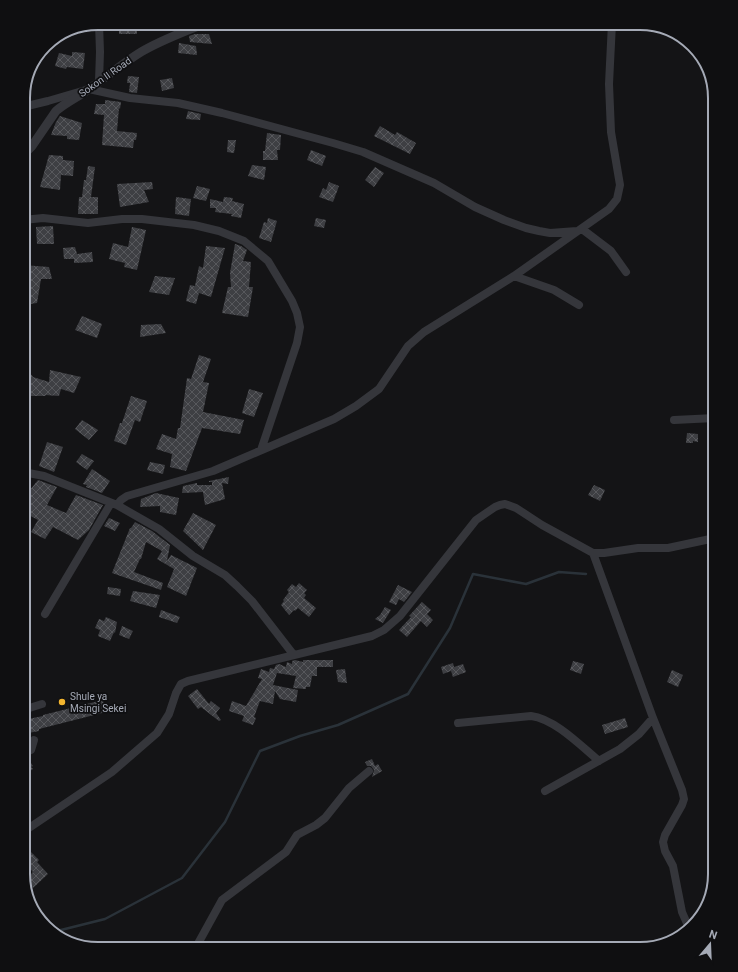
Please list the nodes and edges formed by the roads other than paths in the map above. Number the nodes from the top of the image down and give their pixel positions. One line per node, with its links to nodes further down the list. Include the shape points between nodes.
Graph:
1 (99, 30): 4 (street)
2 (189, 30): 4 (street, Sokon II Road, via 142,51)
3 (612, 30): 9 (street, via 609,84 611,132 620,185 619,193 609,209)
4 (99, 82): 5 (street, Sokon II Road)
5 (89, 89): 6 (street); 7 (street, Sokon II Road, via 56,111); 9 (street, via 130,98 178,103 333,143 363,152 434,183 475,207 504,220 550,233)
6 (30, 105)
7 (30, 148)
8 (30, 219): 15 (street, via 43,218 88,223 142,219 194,225 244,241 268,260 292,301 300,327)
9 (580, 230): 10 (street, via 611,251); 11 (street)
10 (626, 272)
11 (514, 276): 12 (street, via 554,290); 15 (street, via 424,332 408,346 379,389 356,406 334,419)
12 (579, 305)
13 (708, 418): 14 (street)
14 (674, 420)
15 (261, 450): 17 (street, via 213,471 127,496)
16 (30, 473): 17 (street, via 44,476)
17 (114, 504): 20 (street); 21 (street, via 159,529 193,556 226,575 252,601)
18 (708, 539): 19 (street, via 668,548)
19 (593, 553): 21 (street, via 516,508 505,504 495,507 476,520 400,616 384,630 372,636); 24 (street)
20 (45, 614)
21 (293, 654): 31 (street, via 181,684 169,714 157,733 112,772)
22 (42, 704): 23 (street)
23 (30, 708)
24 (653, 718): 28 (street, via 639,734 611,756); 32 (street, via 684,799 663,842 673,866 682,912)
25 (458, 723): 28 (street, via 539,717 554,724)
26 (34, 740): 27 (street)
27 (30, 750)
28 (600, 761): 30 (street)
29 (369, 771): 33 (street, via 349,788 325,818 297,835 286,852 222,900)
30 (545, 791)
31 (30, 827)
32 (687, 923)
33 (199, 942)

